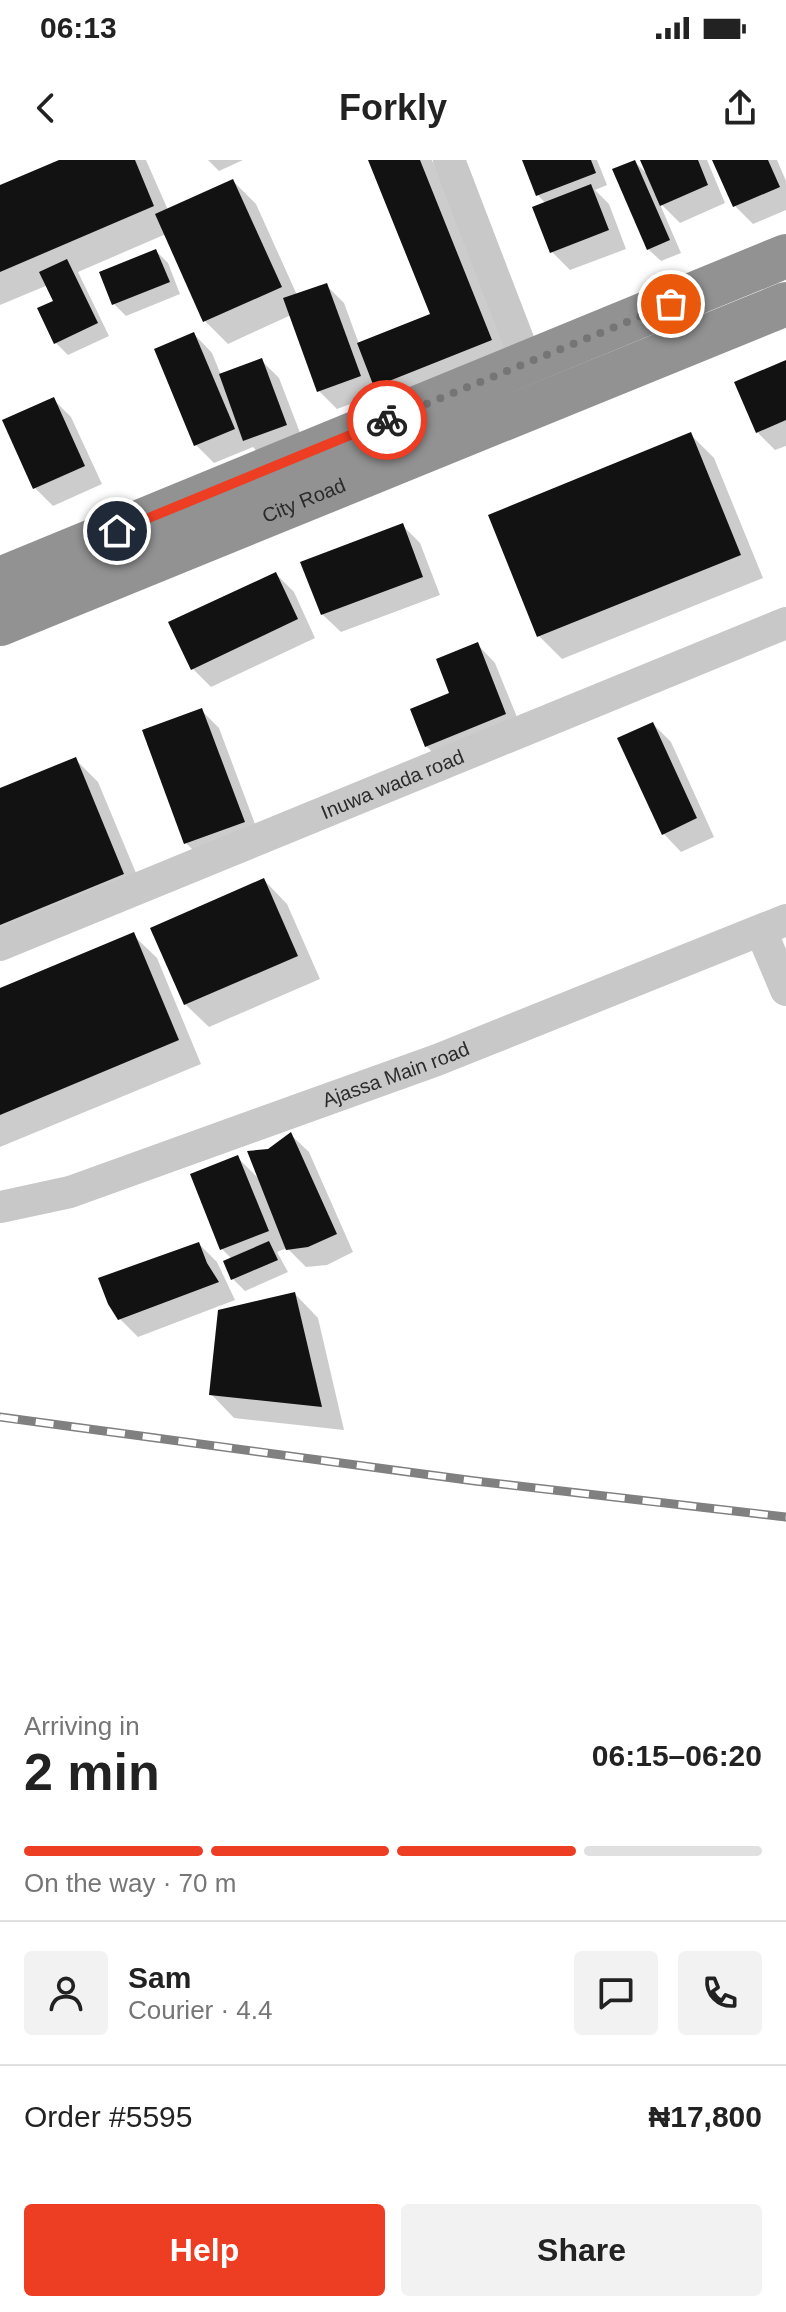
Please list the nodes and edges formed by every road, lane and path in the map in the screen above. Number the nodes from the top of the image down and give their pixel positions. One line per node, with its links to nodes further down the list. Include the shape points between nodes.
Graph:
1 (449, 160): 4 (street)
2 (786, 256): 4 (highway)
3 (786, 304): 7 (highway, City Road)
4 (527, 363): 5 (highway)
5 (0, 579)
6 (786, 623): 9 (street, Inuwa wada road)
7 (0, 624)
8 (774, 925): 10 (street); 11 (street, Ajassa Main road, via 437,1060 70,1192)
9 (0, 945)
10 (786, 990)
11 (0, 1207)

